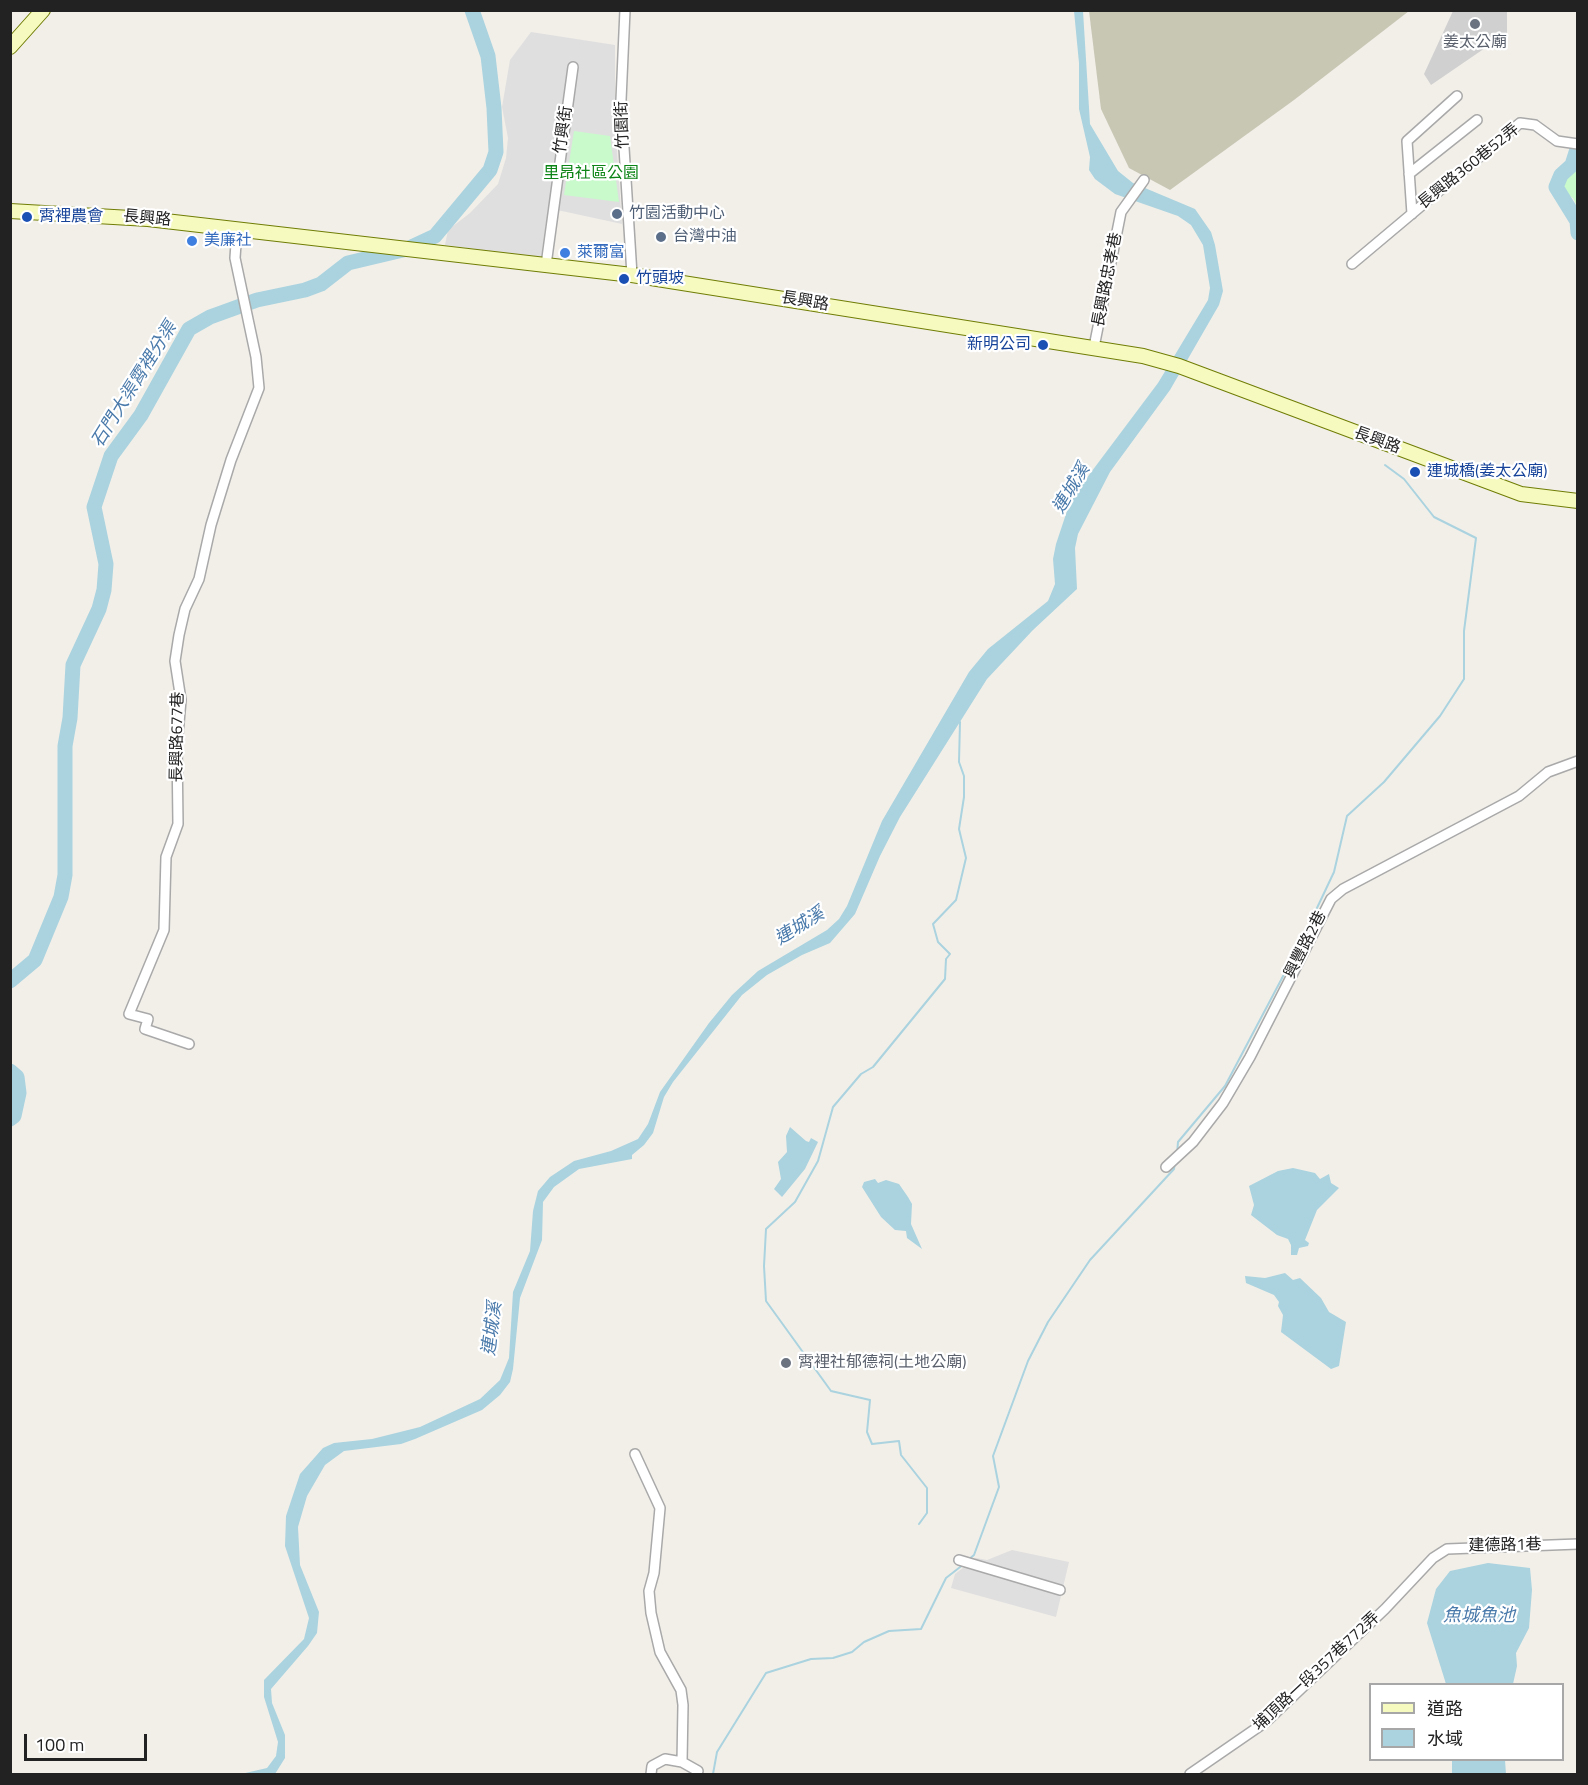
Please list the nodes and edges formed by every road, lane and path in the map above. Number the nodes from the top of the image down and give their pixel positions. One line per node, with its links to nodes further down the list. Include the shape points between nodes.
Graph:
1 (43, 10): 3 (main road)
2 (625, 10): 15 (street, 竹園街, via 621,100)
3 (10, 47)
4 (573, 67): 14 (street, 竹興街)
5 (1457, 96): 8 (street, via 1407,141)
6 (1477, 120): 8 (street)
7 (1578, 144): 11 (street, 長興路360巷52弄, via 1557,141 1535,125 1520,123)
8 (1409, 174): 11 (street)
9 (1143, 180): 16 (street, 長興路忠孝巷, via 1121,212)
10 (10, 211): 12 (main road, 長興路, via 115,216)
11 (1412, 214): 13 (street, 長興路360巷52弄)
12 (237, 229): 14 (main road, 長興路); 19 (street, 長興路677巷, via 234,258 259,388 231,460 199,579 179,635 175,661 181,700 178,824 166,857 164,930 129,1014 148,1019 145,1029)
13 (1352, 264)
14 (546, 265): 15 (main road, 長興路)
15 (632, 275): 16 (main road, 長興路)
16 (1094, 347): 17 (main road, 長興路, via 1177,365 1521,494)
17 (1578, 501)
18 (1578, 761): 20 (street, 興豐路2巷, via 1548,772 1519,796 1343,889 1331,899 1223,1103)
19 (189, 1044)
20 (1166, 1167)
21 (635, 1454): 26 (street, via 660,1508 651,1613 660,1652 681,1690)
22 (1578, 1545): 25 (street, 建德路1巷, via 1447,1549 1433,1558)
23 (959, 1560): 24 (street)
24 (1060, 1590)
25 (1385, 1609): 29 (street, 埔頂路一段357巷772弄, via 1267,1721)
26 (682, 1762): 27 (street); 28 (street, via 658,1761)
27 (698, 1771)
28 (651, 1774)
29 (1190, 1774)

